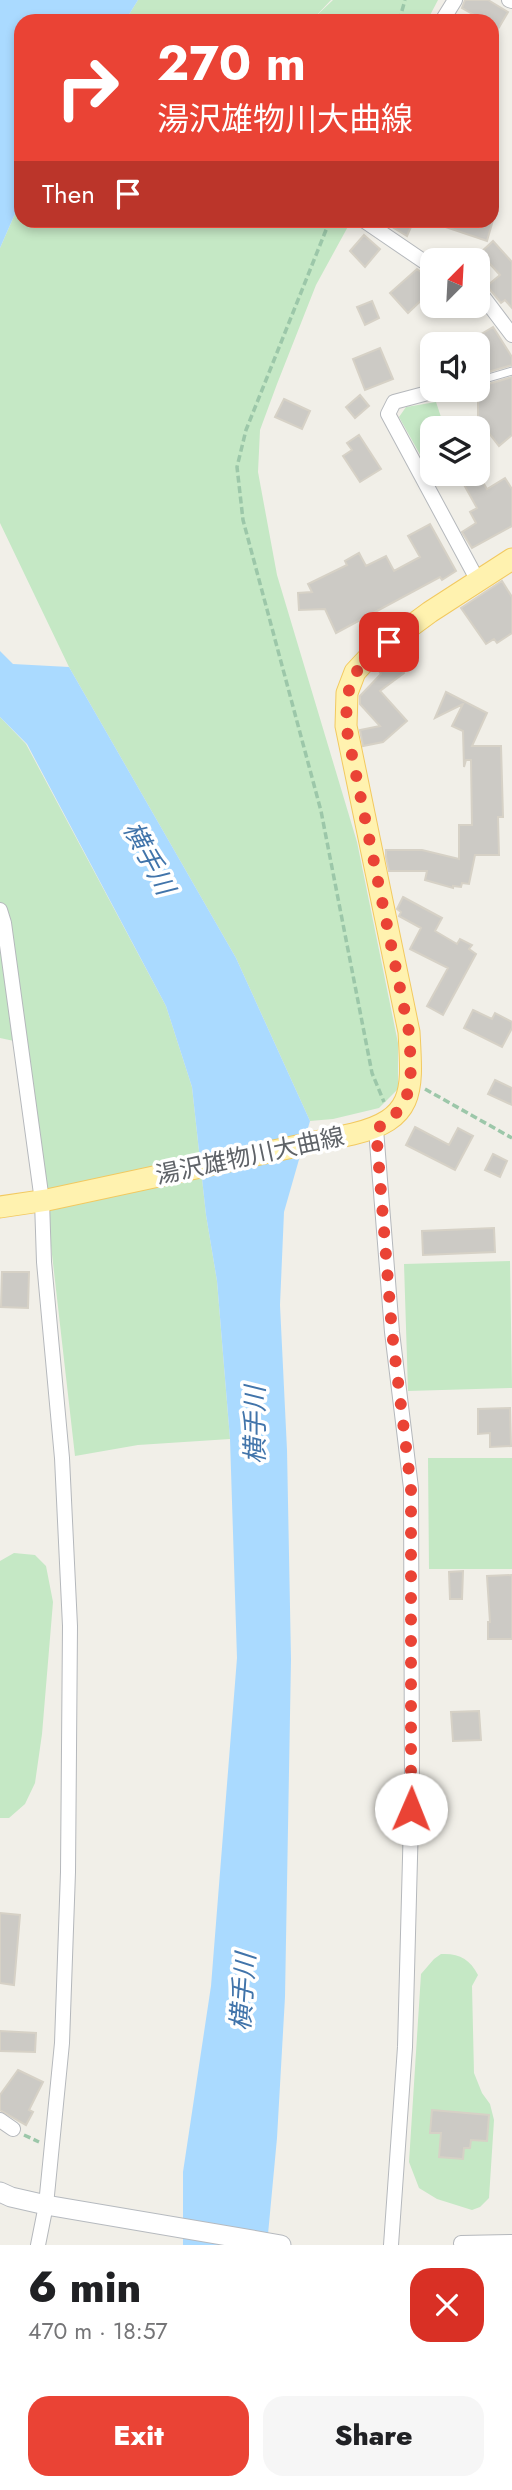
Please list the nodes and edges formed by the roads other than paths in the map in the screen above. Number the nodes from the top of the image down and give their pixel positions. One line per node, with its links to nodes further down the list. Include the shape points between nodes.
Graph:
1 (375, 228): 2 (street)
2 (420, 259)
3 (490, 306): 4 (street)
4 (512, 335)
5 (512, 371): 6 (lane)
6 (490, 377)
7 (420, 395): 9 (street, via 394,402 388,414)
8 (512, 559): 9 (main road)
9 (478, 581): 11 (main road, via 369,657 355,672 347,693 346,726 409,1032 411,1082 403,1104)
10 (0, 910): 12 (street)
11 (383, 1124): 12 (main road, 湯沢雄物川大曲線); 22 (street, via 392,1332 411,1488 412,1783 405,2047)
12 (44, 1200): 13 (main road, 湯沢雄物川大曲線); 17 (street, via 44,1262 62,1458 70,1626 68,1872 62,2043 52,2148)
13 (0, 1207)
14 (0, 2120): 15 (street)
15 (13, 2129)
16 (0, 2192): 17 (main road)
17 (54, 2206): 20 (street); 21 (main road)
18 (461, 2242): 19 (street)
19 (512, 2242)
20 (38, 2245)
21 (281, 2245)
22 (391, 2245)

